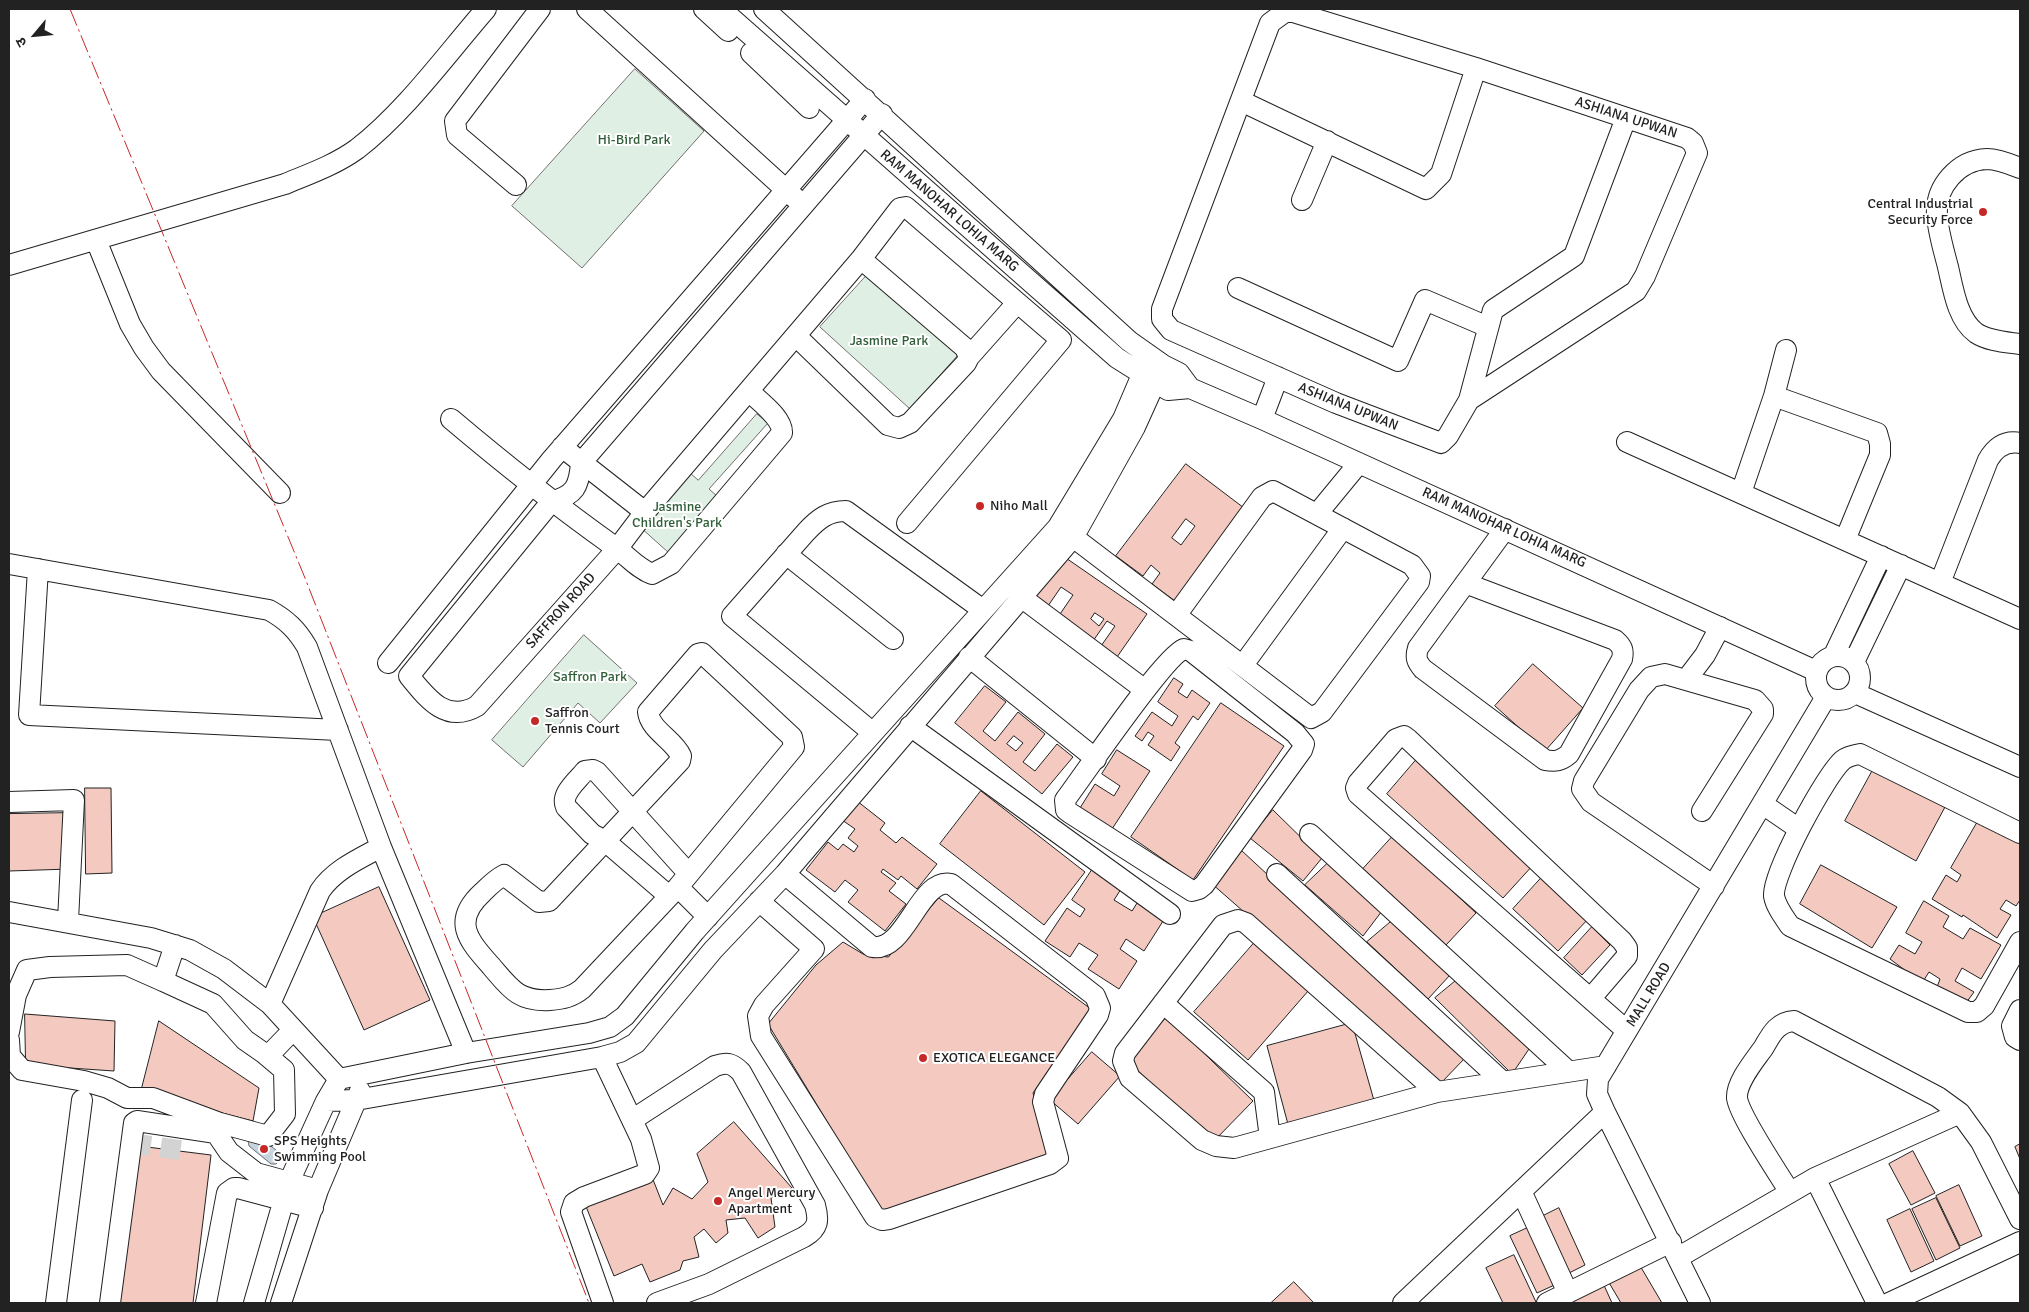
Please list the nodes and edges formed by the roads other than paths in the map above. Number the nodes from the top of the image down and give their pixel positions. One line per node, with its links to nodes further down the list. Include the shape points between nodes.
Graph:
1 (486, 9): 21 (street, via 397,111 356,149 332,164 285,184)
2 (540, 9): 17 (street, via 455,121 456,134)
3 (588, 9): 18 (street)
4 (704, 9): 10 (street)
5 (722, 9): 13 (street, RAM MANOHAR LOHIA MARG)
6 (764, 9): 8 (street, RAM MANOHAR LOHIA MARG)
7 (1476, 68): 9 (street, ASHIANA UPWAN, via 1285,12 1270,23); 12 (street, ASHIANA UPWAN); 15 (street, via 1441,174 1426,190)
8 (865, 99): 11 (street, RAM MANOHAR LOHIA MARG); 13 (street)
9 (1241, 101): 15 (street); 34 (street, ASHIANA UPWAN, via 1162,309 1162,319 1171,330)
10 (809, 108)
11 (882, 114): 14 (street); 33 (street, RAM MANOHAR LOHIA MARG, via 1129,341)
12 (1626, 118): 28 (street, via 1574,256 1493,310); 37 (street, ASHIANA UPWAN, via 1687,138 1693,143 1696,153 1642,282 1631,295)
13 (847, 121): 14 (street, RAM MANOHAR LOHIA MARG); 18 (street)
14 (864, 136): 20 (street); 33 (street, RAM MANOHAR LOHIA MARG, via 1117,358)
15 (1327, 141): 19 (street)
16 (2020, 168): 30 (street, via 1987,159 1956,171 1938,196 1936,216 1955,297 1962,313 1975,332)
17 (516, 185)
18 (786, 189): 20 (street); 24 (street)
19 (1302, 200)
20 (802, 204): 25 (street)
21 (96, 240): 23 (street); 46 (street, via 130,324 144,348 161,371)
22 (861, 259): 27 (street, SAFFRON ROAD, via 900,208 906,207); 29 (street, SAFFRON ROAD); 32 (street, via 966,348)
23 (9, 265)
24 (715, 271): 25 (street); 42 (street)
25 (733, 286): 43 (street)
26 (1238, 288): 28 (street, via 1398,360 1424,300)
27 (1017, 303): 32 (street); 51 (street, via 1061,340)
28 (1488, 327): 37 (street)
29 (796, 336): 32 (street, via 888,424 899,428 910,423); 35 (street, SAFFRON ROAD)
30 (2020, 344)
31 (1786, 350): 36 (street)
32 (969, 357)
33 (1153, 370): 39 (street, RAM MANOHAR LOHIA MARG, via 1179,373 1190,388); 54 (street, via 1135,427); 65 (street, via 1058,527)
34 (1278, 377): 37 (street, ASHIANA UPWAN, via 1436,442 1445,441); 39 (street)
35 (750, 392): 49 (street, SAFFRON ROAD); 56 (street, via 782,427 778,438 664,569 652,574 643,570)
36 (1774, 396): 47 (street); 55 (street, via 1877,433 1880,455)
37 (1469, 400)
38 (451, 419): 45 (street)
39 (1262, 419): 44 (street, RAM MANOHAR LOHIA MARG)
40 (1627, 442): 47 (street)
41 (2020, 443): 63 (street, via 2003,444 1988,460)
42 (562, 447): 43 (street); 45 (street)
43 (581, 463): 48 (street, via 580,480 575,490); 49 (street)
44 (1359, 463): 50 (street); 53 (street, RAM MANOHAR LOHIA MARG)
45 (530, 486): 48 (street); 73 (street)
46 (280, 493)
47 (1741, 493): 55 (street)
48 (551, 502): 56 (street); 56 (street, SAFFRON ROAD, via 409,676 449,713 468,712 477,706)
49 (645, 512): 56 (street, SAFFRON ROAD)
50 (1317, 514): 52 (street); 66 (street, via 1278,493 1267,492)
51 (907, 524)
52 (1343, 528): 74 (street); 74 (street, via 1417,570 1420,576 1413,589 1316,716 1305,715)
53 (1505, 529): 62 (street); 68 (street, RAM MANOHAR LOHIA MARG)
54 (1073, 537): 64 (street); 66 (street)
55 (1845, 540): 58 (street)
56 (617, 548)
57 (786, 554): 65 (street, via 817,520 832,512 846,511); 69 (street); 84 (street, via 732,616)
58 (1881, 556): 60 (street); 70 (street)
59 (9, 564): 61 (street)
60 (1901, 565): 63 (street); 72 (street)
61 (38, 569): 83 (street, via 269,610 297,631 307,647); 83 (street, via 29,715)
62 (1465, 583): 62 (street, via 1615,640 1624,652 1569,754 1563,759 1545,760 1417,662 1418,648)
63 (1940, 583): 67 (street)
64 (1021, 597): 71 (street); 79 (street)
65 (983, 610): 75 (street)
66 (1177, 614): 74 (street)
67 (2020, 619)
68 (1720, 627): 76 (street, RAM MANOHAR LOHIA MARG); 77 (street)
69 (893, 639)
70 (1834, 656): 72 (street, via 1848,657); 76 (street, via 1823,661)
71 (969, 657): 78 (street); 85 (street)
72 (1854, 662): 80 (street, via 1860,676)
73 (388, 663)
74 (1243, 665)
75 (931, 669): 78 (street); 84 (street)
76 (1816, 671): 81 (street, via 1817,686)
77 (1686, 680): 89 (street, via 1755,700 1763,709 1763,714); 100 (street, via 1665,674 1644,682 1582,789 1590,802)
78 (948, 682): 82 (street)
79 (1146, 690): 85 (street); 85 (street, via 1179,651 1191,651 1301,737 1302,750 1204,885 1192,890 1066,810 1065,800)
80 (1855, 693): 81 (street, via 1838,700); 86 (street)
81 (1826, 697): 88 (street, MALL ROAD)
82 (910, 726): 98 (street); 103 (street)
83 (338, 730): 95 (street)
84 (873, 733): 96 (street)
85 (1096, 759)
86 (2020, 767)
87 (9, 802): 105 (street, via 74,800)
88 (1764, 805): 91 (street); 100 (street, MALL ROAD)
89 (1702, 811)
90 (631, 812): 94 (street); 94 (street, via 597,772 585,771 565,795 564,801 592,834); 99 (street); 99 (street, via 680,761 678,749 650,721 648,712 698,654 704,653 792,737 794,747)
91 (1799, 829): 92 (street, via 1836,768 1851,755 1860,754); 106 (street, via 1776,880 1774,896 1779,911 1790,926 1968,1012 1976,1012 1984,1006)
92 (2020, 832)
93 (1310, 834): 122 (street)
94 (605, 841): 99 (street); 99 (street, via 549,901 539,902 504,875 474,900 466,912 465,928 469,940 512,991 538,1001 574,995)
95 (380, 847): 111 (street, via 327,881); 118 (street)
96 (753, 867): 98 (street); 104 (street)
97 (1277, 874): 125 (street)
98 (780, 879): 101 (street); 101 (street, via 872,947 878,948 890,942 934,888 945,882 951,884 1095,996 1100,1008 1098,1015 1045,1094 1043,1102 1058,1158 889,1219 875,1217 758,1026 758,1016 764,1006 814,949)
99 (678, 885): 104 (street)
100 (1714, 886): 114 (street, MALL ROAD)
101 (759, 901): 120 (street, via 713,950 636,1043)
102 (9, 912): 105 (street)
103 (1170, 914)
104 (708, 917): 118 (street, via 625,1016 610,1027)
105 (68, 921): 107 (street)
106 (2020, 942)
107 (175, 945): 108 (street); 111 (street, via 224,968)
108 (163, 981): 115 (street, via 127,965 27,970 16,995); 119 (street, via 213,1004 245,1040)
109 (1591, 998): 109 (street, via 1358,794 1358,783 1396,739 1408,738 1622,941 1627,948 1627,956); 114 (street)
110 (1163, 1003): 126 (street, via 1223,925 1238,920 1246,923); 133 (street, via 1264,1092); 133 (street, via 1125,1053 1123,1061 1130,1078 1202,1140 1216,1146 1234,1148)
111 (270, 1004): 113 (street)
112 (2020, 1010): 117 (street, via 2012,1026 2015,1037)
113 (293, 1030): 119 (street, via 268,1056); 124 (street)
114 (1627, 1031): 121 (street, MALL ROAD)
115 (9, 1032)
116 (9, 1040): 119 (street, via 10,1056 22,1070 84,1081 127,1098 153,1098 220,1124 268,1136 284,1114 284,1070)
117 (2020, 1040)
118 (466, 1053): 123 (street)
119 (265, 1054)
120 (602, 1057): 128 (street); 132 (street)
121 (1606, 1066): 122 (street); 130 (street, MALL ROAD, via 1598,1079 1597,1094)
122 (1568, 1071): 125 (street)
123 (367, 1075): 124 (street); 128 (street)
124 (339, 1079): 129 (street)
125 (1502, 1081): 126 (street)
126 (1437, 1092): 133 (street)
127 (82, 1100): 143 (street)
128 (356, 1100): 129 (street); 138 (street)
129 (326, 1101): 135 (street)
130 (1605, 1112): 137 (street); 141 (street, MALL ROAD)
131 (1960, 1113): 134 (street); 136 (street, via 1938,1097 1794,1021 1786,1022 1774,1031 1740,1084 1737,1097 1742,1112); 139 (street, via 1981,1142)
132 (632, 1120): 148 (street, via 649,1168 645,1174 584,1197 574,1203 571,1212); 149 (street, via 715,1066 725,1062 734,1064 814,1204 819,1220 814,1231 804,1237 709,1284)
133 (1270, 1138)
134 (1815, 1178): 136 (street); 153 (street)
135 (286, 1190): 138 (street); 144 (street, via 256,1173 230,1152 216,1134 134,1122); 145 (street, via 234,1188 227,1194); 146 (street)
136 (1790, 1191): 141 (street)
137 (1522, 1193): 142 (street); 150 (street)
138 (316, 1199): 147 (street)
139 (2020, 1219)
140 (2020, 1242): 154 (street)
141 (1675, 1249): 142 (street); 152 (street, MALL ROAD)
142 (1568, 1293): 151 (street)
143 (56, 1303)
144 (110, 1303)
145 (206, 1303)
146 (254, 1303)
147 (281, 1303)
148 (603, 1303)
149 (657, 1303)
150 (1404, 1303)
151 (1547, 1303)
152 (1700, 1303)
153 (1877, 1303)
154 (1889, 1303)

